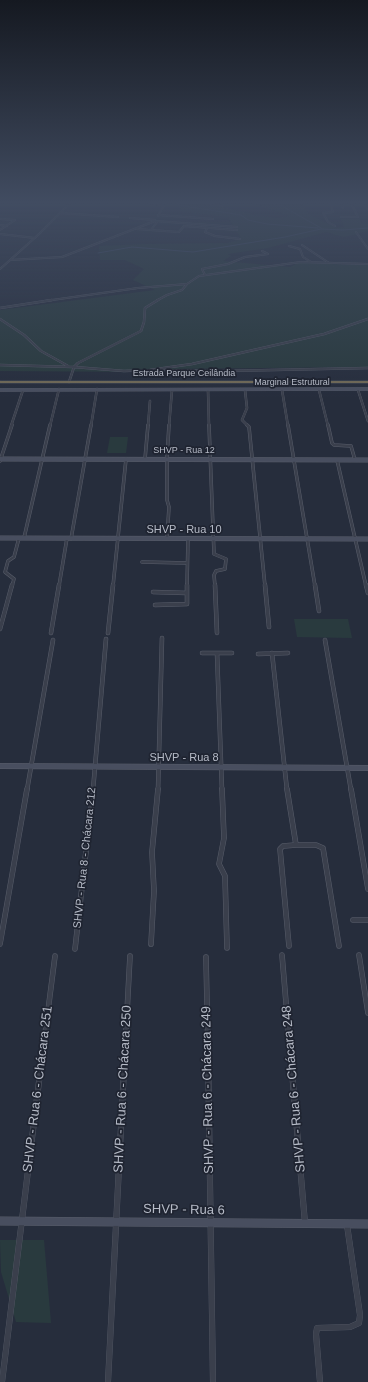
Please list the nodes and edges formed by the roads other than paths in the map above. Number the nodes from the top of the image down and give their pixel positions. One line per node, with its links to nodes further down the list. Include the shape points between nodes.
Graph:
1 (210, 267): 3 (street, via 202,269)
2 (258, 267): 3 (street)
3 (205, 275): 4 (street, via 198,276)
4 (187, 284): 5 (street, via 138,288); 10 (street, via 182,290 167,295 145,308 140,331)
5 (0, 308)
6 (0, 319): 9 (street, via 24,335 41,351)
7 (368, 319): 12 (street, via 324,334 192,364)
8 (0, 365): 9 (street)
9 (69, 367): 10 (street)
10 (74, 367): 12 (street, via 124,371); 13 (street)
11 (368, 368): 12 (street)
12 (150, 370)
13 (69, 382): 14 (highway, Estrada Parque Ceilândia); 15 (highway, Estrada Parque Ceilândia)
14 (0, 383): 15 (highway, Estrada Parque Ceilândia)
15 (368, 383)
16 (59, 389): 17 (street, Marginal Estrutural); 19 (street, Marginal Estrutural); 29 (street)
17 (96, 389): 20 (street, Marginal Estrutural); 30 (street)
18 (0, 390): 19 (street, Marginal Estrutural)
19 (23, 390): 34 (street)
20 (172, 390): 21 (street, Marginal Estrutural); 33 (street)
21 (208, 390): 22 (street, Marginal Estrutural); 35 (street)
22 (245, 390): 23 (street, Marginal Estrutural); 36 (street, via 247,410 242,420 249,427)
23 (282, 390): 24 (street, Marginal Estrutural); 37 (street)
24 (319, 390): 25 (street, Marginal Estrutural); 39 (street, via 333,444 351,446)
25 (358, 390): 26 (street, Marginal Estrutural); 28 (street)
26 (368, 390)
27 (150, 401): 32 (street)
28 (368, 421)
29 (42, 459): 30 (street, SHVP - Rua 12); 34 (street, SHVP - Rua 12); 42 (street)
30 (84, 459): 31 (street, SHVP - Rua 12); 45 (street)
31 (126, 459): 32 (street, SHVP - Rua 12); 43 (street)
32 (145, 459): 33 (street, SHVP - Rua 12)
33 (167, 459): 35 (street, SHVP - Rua 12); 44 (street)
34 (0, 460)
35 (210, 460): 36 (street, SHVP - Rua 12); 47 (street)
36 (252, 460): 37 (street, SHVP - Rua 12); 48 (street)
37 (293, 460): 38 (street, SHVP - Rua 12); 49 (street)
38 (337, 460): 39 (street, SHVP - Rua 12); 50 (street)
39 (355, 460): 40 (street, SHVP - Rua 12)
40 (368, 460)
41 (0, 538): 42 (street, SHVP - Rua 10)
42 (21, 538): 45 (street, SHVP - Rua 10); 60 (street, via 14,557 8,561 6,572 14,579)
43 (118, 538): 44 (street, SHVP - Rua 10); 45 (street, SHVP - Rua 10); 62 (street)
44 (167, 538): 46 (street, SHVP - Rua 10)
45 (69, 539): 61 (street)
46 (188, 539): 47 (street, SHVP - Rua 10); 53 (street)
47 (213, 539): 48 (street, SHVP - Rua 10); 63 (street, via 214,555 226,559 225,569 216,571 214,575)
48 (260, 539): 49 (street, SHVP - Rua 10); 59 (street)
49 (308, 539): 50 (street, SHVP - Rua 10); 58 (street)
50 (355, 539): 51 (street, SHVP - Rua 10); 56 (street)
51 (368, 539)
52 (142, 562): 53 (street)
53 (187, 563): 55 (street)
54 (152, 592): 55 (street)
55 (187, 593): 57 (street, via 185,605)
56 (368, 593)
57 (155, 605)
58 (320, 610)
59 (269, 627)
60 (0, 629)
61 (51, 633)
62 (108, 633)
63 (217, 633)
64 (162, 638): 77 (street)
65 (106, 639): 76 (street, SHVP - Rua 8 - Chácara 212)
66 (53, 640): 75 (street)
67 (325, 640): 80 (street)
68 (202, 653): 69 (street)
69 (217, 653): 70 (street); 78 (street)
70 (232, 653)
71 (272, 653): 72 (street); 73 (street); 79 (street)
72 (288, 653)
73 (258, 654)
74 (0, 766): 75 (street, SHVP - Rua 8)
75 (32, 767): 76 (street, SHVP - Rua 8); 86 (street)
76 (95, 767): 77 (street, SHVP - Rua 8); 91 (street, SHVP - Rua 8 - Chácara 212)
77 (159, 768): 78 (street, SHVP - Rua 8); 87 (street, via 152,852 154,891)
78 (221, 768): 79 (street, SHVP - Rua 8); 90 (street, via 224,838 219,864 225,876)
79 (284, 768): 80 (street, SHVP - Rua 8); 82 (street)
80 (347, 768): 81 (street, SHVP - Rua 8); 83 (street)
81 (368, 768)
82 (296, 845): 88 (street, via 283,846 280,849); 89 (street, via 316,845 323,848)
83 (368, 889)
84 (353, 920): 85 (street)
85 (368, 920)
86 (0, 944)
87 (151, 944)
88 (289, 946)
89 (339, 946)
90 (227, 948)
91 (75, 949)
92 (282, 955): 102 (street, SHVP - Rua 6 - Chácara 248)
93 (358, 955): 97 (street)
94 (55, 956): 99 (street, SHVP - Rua 6 - Chácara 251)
95 (130, 956): 100 (street, SHVP - Rua 6 - Chácara 250)
96 (206, 956): 101 (street, SHVP - Rua 6 - Chácara 249)
97 (368, 1013)
98 (0, 1221): 99 (street, SHVP - Rua 6)
99 (21, 1222): 100 (street, SHVP - Rua 6); 105 (street, SHVP - Rua 6 - Chácara 251)
100 (116, 1222): 101 (street, SHVP - Rua 6); 106 (street, SHVP - Rua 6 - Chácara 250)
101 (210, 1224): 102 (street, SHVP - Rua 6); 107 (street, SHVP - Rua 6 - Chácara 249)
102 (305, 1224): 103 (street, SHVP - Rua 6)
103 (347, 1224): 104 (street, SHVP - Rua 6); 108 (street, via 359,1323 350,1327 317,1328)
104 (368, 1224)
105 (2, 1382)
106 (108, 1382)
107 (213, 1382)
108 (320, 1382)

